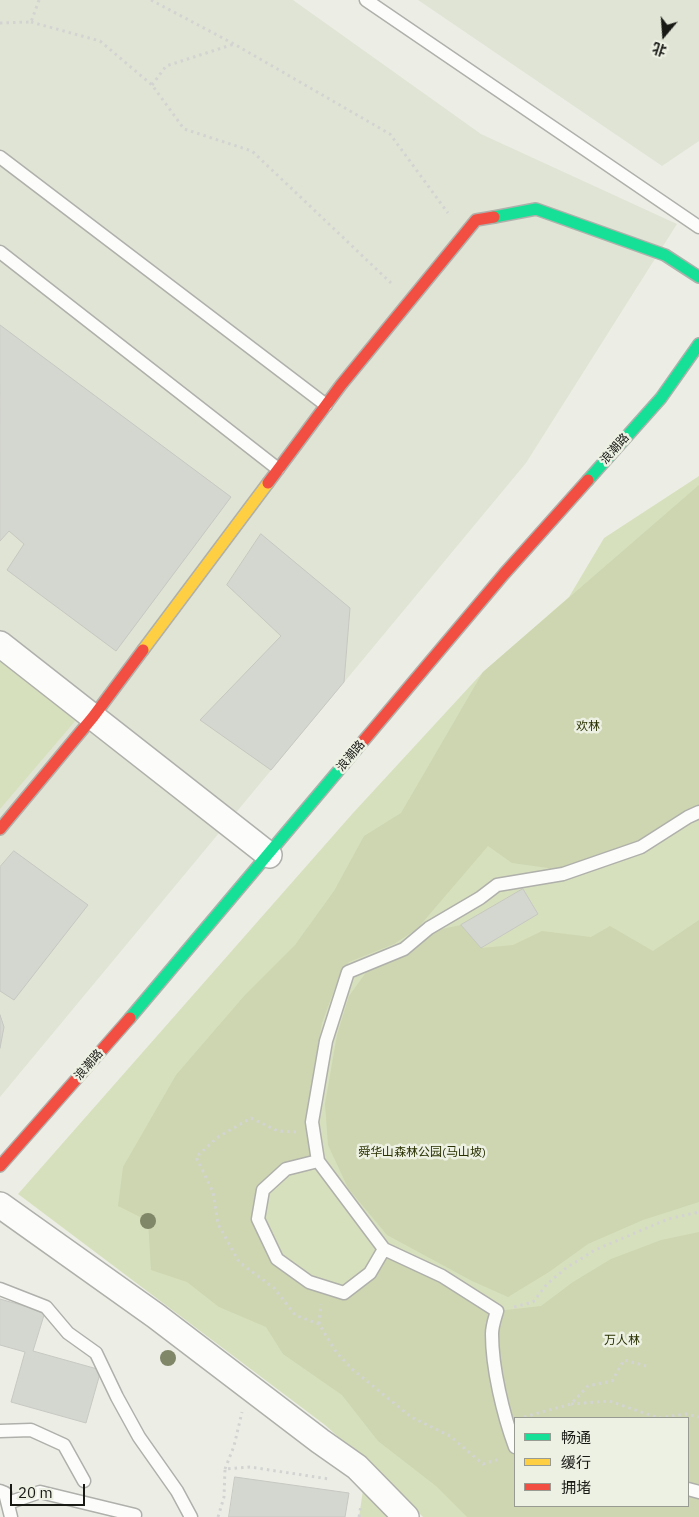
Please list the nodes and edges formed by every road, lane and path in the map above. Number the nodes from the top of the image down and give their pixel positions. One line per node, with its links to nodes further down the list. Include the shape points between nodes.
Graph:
1 (39, 0): 4 (path)
2 (151, 0): 6 (path)
3 (366, 0): 10 (lane)
4 (31, 22): 5 (path); 7 (path, via 100,41)
5 (0, 23)
6 (234, 44): 7 (path, via 166,66); 9 (path, via 390,134 448,213)
7 (152, 85): 13 (path, via 184,129 252,151)
8 (0, 157): 15 (lane)
9 (476, 220): 12 (main road, via 536,209 665,255); 13 (main road)
10 (699, 227)
11 (0, 252): 16 (lane)
12 (699, 277)
13 (410, 300): 15 (main road)
14 (699, 344): 21 (main road, 浪潮路, via 661,398 504,574)
15 (326, 405): 16 (main road)
16 (278, 469): 18 (main road)
17 (0, 644): 18 (street)
18 (93, 717): 20 (main road); 21 (street)
19 (699, 812): 22 (lane, via 641,847 562,874 497,885 429,928 404,949 348,972 326,1041 312,1122)
20 (0, 829)
21 (269, 855): 23 (main road, 浪潮路)
22 (318, 1161): 26 (lane); 26 (lane, via 286,1169 263,1190 258,1219 278,1259 309,1282 344,1293 370,1273)
23 (0, 1166)
24 (0, 1205): 49 (street, via 156,1316 357,1467)
25 (699, 1212): 28 (path, via 668,1218 595,1250 566,1268 533,1302)
26 (384, 1249): 28 (lane, via 442,1276)
27 (0, 1289): 46 (lane, via 46,1307 68,1333 96,1353 139,1437 177,1491)
28 (497, 1311): 37 (lane, via 492,1332 494,1362)
29 (646, 1366): 30 (path, via 624,1360 612,1381 588,1386)
30 (571, 1404): 32 (path); 33 (path, via 609,1401)
31 (243, 1406): 38 (path)
32 (525, 1417)
33 (656, 1417)
34 (666, 1417): 35 (path, via 686,1414)
35 (699, 1417)
36 (0, 1431): 39 (lane, via 31,1430 64,1445)
37 (514, 1444)
38 (225, 1469): 40 (path, via 250,1467); 47 (path, via 224,1497)
39 (84, 1481)
40 (338, 1481)
41 (0, 1491): 43 (lane, via 5,1493)
42 (362, 1499): 48 (path)
43 (8, 1504): 44 (lane, via 40,1492); 45 (lane)
44 (135, 1515)
45 (11, 1517)
46 (190, 1517)
47 (218, 1517)
48 (359, 1517)
49 (406, 1517)

